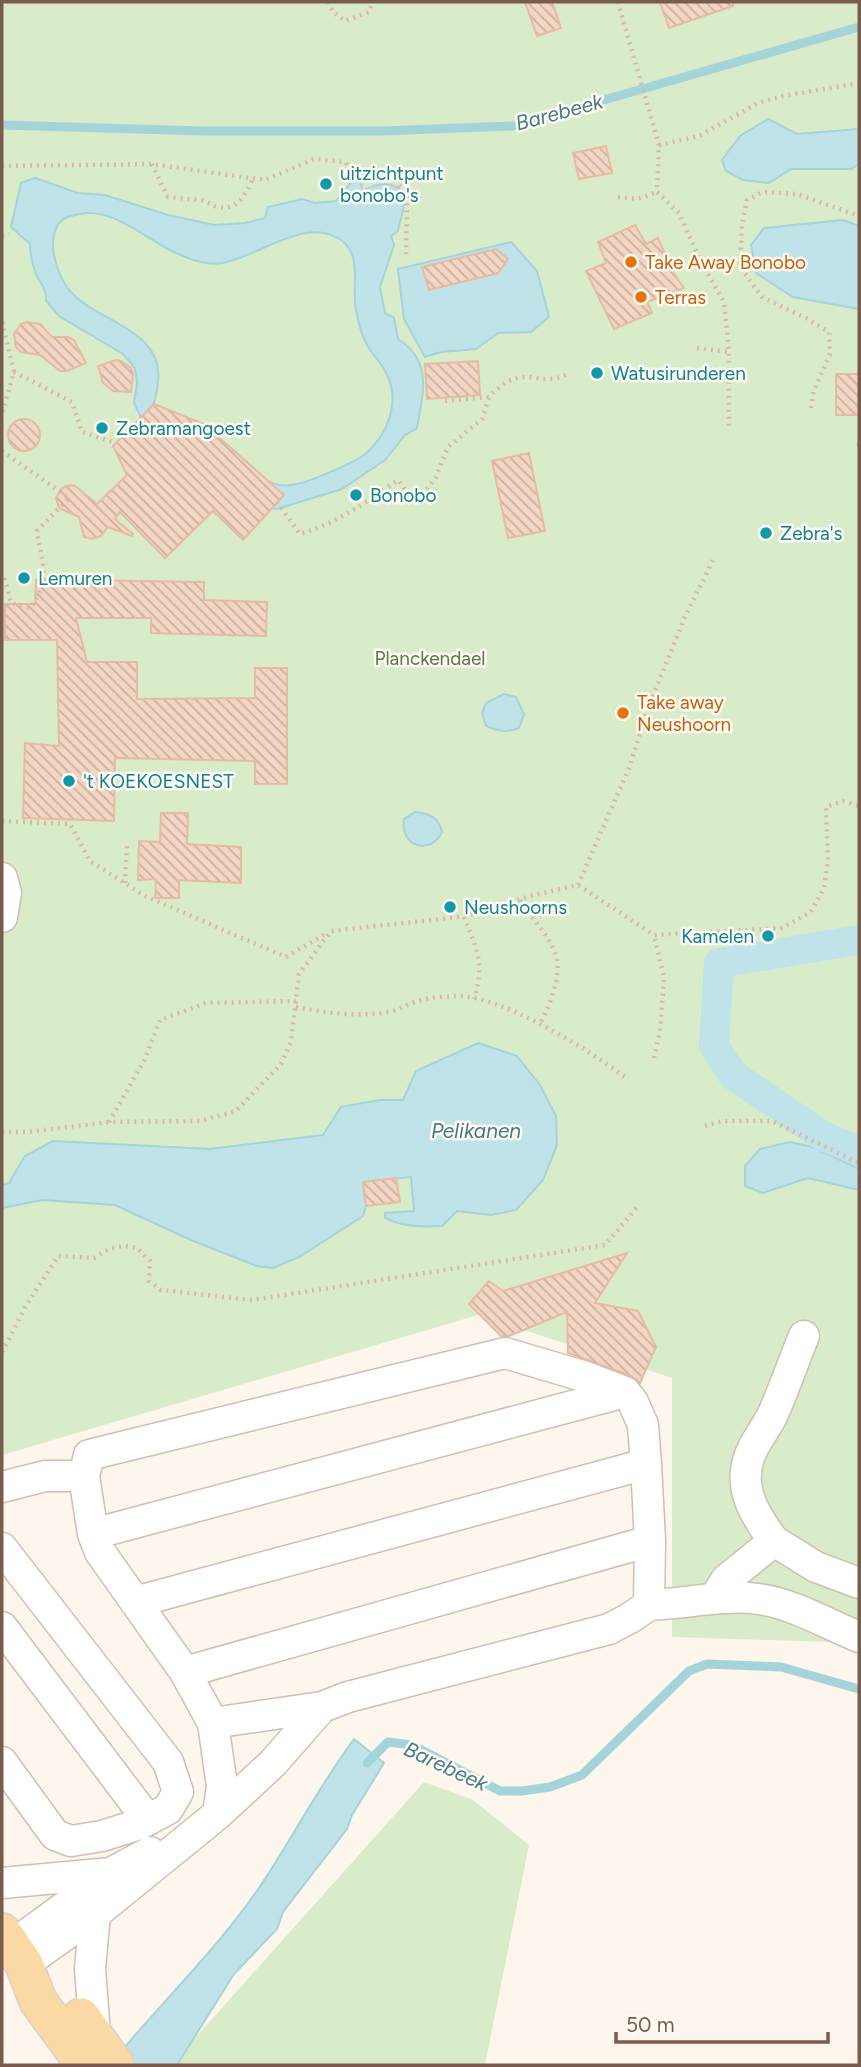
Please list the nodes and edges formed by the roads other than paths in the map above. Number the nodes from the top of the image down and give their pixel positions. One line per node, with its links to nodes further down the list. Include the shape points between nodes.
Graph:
1 (2, 878): 2 (lane, via 6,893)
2 (2, 917)
3 (804, 1336): 10 (lane, via 745,1470 751,1507)
4 (625, 1392): 5 (lane, via 643,1424); 6 (lane, via 505,1353 89,1455); 8 (lane)
5 (646, 1464): 9 (lane); 14 (lane)
6 (84, 1476): 7 (lane, via 45,1476); 8 (lane)
7 (2, 1487)
8 (93, 1534): 14 (lane, via 100,1552)
9 (650, 1541): 15 (lane); 18 (lane)
10 (774, 1541): 12 (lane, via 816,1567); 13 (lane, via 726,1580)
11 (2, 1548): 23 (lane, via 168,1762 178,1792 168,1809)
12 (859, 1583)
13 (714, 1599): 15 (lane); 17 (lane, via 778,1604)
14 (135, 1602): 18 (lane)
15 (649, 1605): 19 (lane, via 609,1629)
16 (2, 1627): 23 (lane)
17 (859, 1637)
18 (186, 1672): 20 (lane)
19 (323, 1707): 20 (lane); 22 (lane, via 273,1763)
20 (213, 1723): 22 (lane, via 222,1786)
21 (2, 1762): 23 (lane, via 55,1835 71,1840 102,1836)
22 (218, 1814): 24 (lane); 26 (lane)
23 (148, 1820)
24 (111, 1873): 25 (lane); 27 (lane)
25 (2, 1883)
26 (95, 1914): 27 (lane); 28 (lane)
27 (12, 1947): 28 (main road, via 38,2001)
28 (90, 2050): 29 (main road)
29 (115, 2065)

